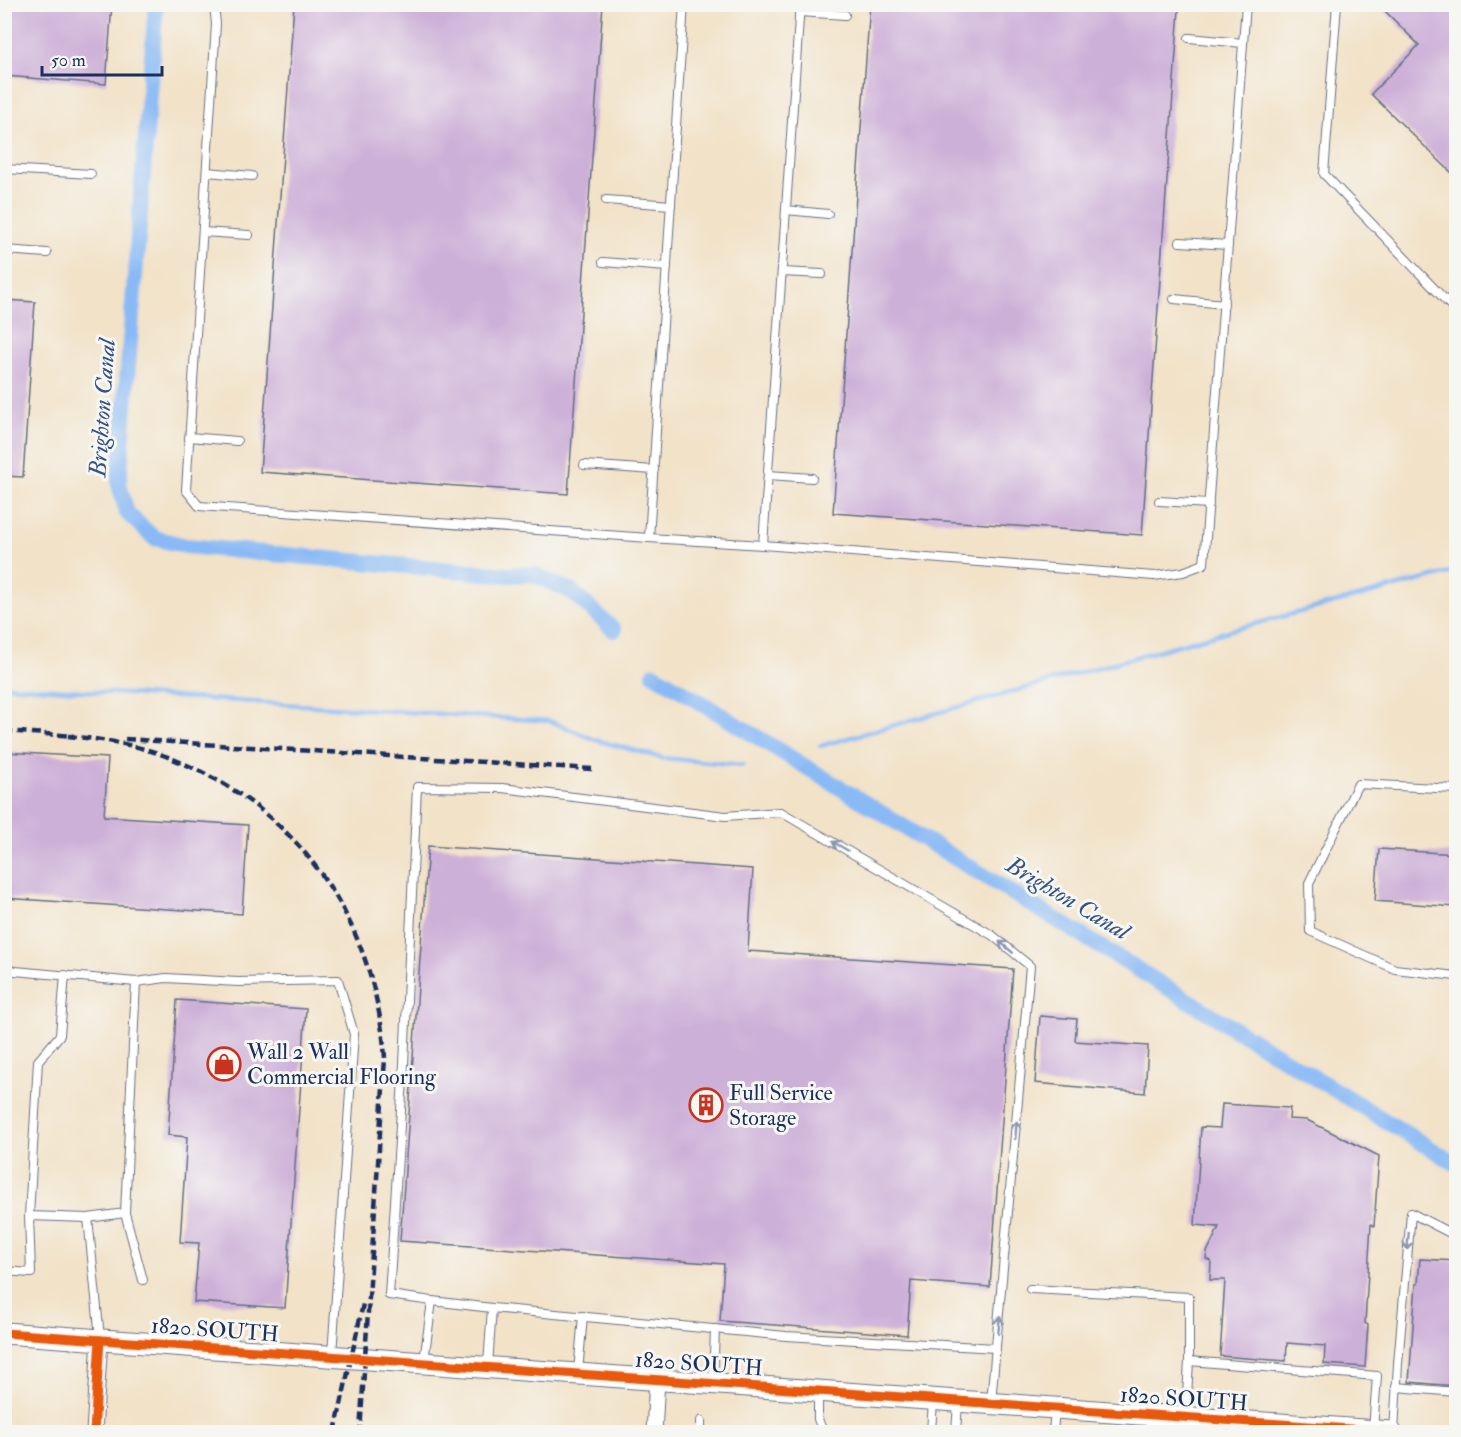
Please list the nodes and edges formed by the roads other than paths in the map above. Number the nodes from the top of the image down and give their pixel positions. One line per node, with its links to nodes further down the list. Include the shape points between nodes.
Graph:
1 (214, 4): 10 (lane)
2 (684, 4): 14 (lane)
3 (1246, 4): 8 (lane)
4 (1337, 4): 29 (lane, via 1324,174 1453,308)
5 (800, 8): 6 (lane); 15 (lane)
6 (845, 15)
7 (1189, 38): 8 (lane)
8 (1243, 43): 20 (lane)
9 (4, 169): 11 (lane)
10 (207, 172): 12 (lane); 17 (lane)
11 (91, 174)
12 (252, 176)
13 (606, 200): 14 (lane)
14 (671, 205): 24 (lane)
15 (786, 210): 16 (lane); 25 (lane)
16 (828, 214)
17 (202, 232): 18 (lane); 30 (lane)
18 (249, 235)
19 (1180, 242): 20 (lane)
20 (1228, 244): 28 (lane)
21 (4, 250): 22 (lane)
22 (47, 254)
23 (603, 262): 24 (lane)
24 (667, 267): 33 (lane)
25 (782, 272): 26 (lane); 34 (lane)
26 (822, 274)
27 (1174, 299): 28 (lane)
28 (1224, 304): 37 (lane)
29 (1456, 306)
30 (189, 437): 31 (lane); 38 (lane, via 186,490 199,506)
31 (237, 441)
32 (584, 465): 33 (lane)
33 (654, 470): 38 (lane)
34 (768, 475): 35 (lane); 39 (lane)
35 (812, 478)
36 (1159, 501): 37 (lane)
37 (1209, 504): 39 (lane, via 1204,564 1184,572 1154,576)
38 (649, 538): 39 (lane)
39 (764, 544)
40 (1456, 789): 43 (lane, via 1358,784 1309,883 1310,932 1395,969)
41 (4, 970): 42 (lane)
42 (65, 975): 44 (lane); 46 (lane, via 60,1035 38,1061)
43 (1456, 976)
44 (136, 982): 45 (lane); 59 (lane, via 166,978 238,982 338,980 354,1034)
45 (125, 1213): 47 (lane); 50 (lane)
46 (29, 1216): 47 (lane); 49 (lane, via 31,1273)
47 (88, 1218): 57 (lane)
48 (1456, 1236): 66 (lane, one-way to 66, via 1411,1213)
49 (4, 1271)
50 (143, 1280)
51 (1029, 1288): 60 (lane, via 1189,1297)
52 (432, 1301): 53 (lane); 58 (lane, one-way to 52, via 1030,966 992,935 781,812 725,816 502,788 417,787 389,1295); 61 (lane)
53 (492, 1308): 54 (lane); 62 (lane)
54 (583, 1316): 55 (lane); 63 (lane)
55 (716, 1329): 58 (lane); 65 (lane)
56 (4, 1333): 57 (street, 1820 SOUTH)
57 (100, 1340): 59 (street, 1820 SOUTH); 76 (street)
58 (996, 1348): 71 (lane)
59 (332, 1357): 61 (street, 1820 SOUTH)
60 (1189, 1361): 75 (lane); 83 (lane, via 1377,1376)
61 (424, 1363): 62 (street, 1820 SOUTH)
62 (488, 1368): 63 (street, 1820 SOUTH)
63 (578, 1374): 64 (street, 1820 SOUTH)
64 (657, 1380): 65 (street, 1820 SOUTH); 77 (street)
65 (712, 1384): 67 (street, 1820 SOUTH)
66 (1396, 1387): 68 (lane); 83 (lane)
67 (818, 1391): 69 (street, 1820 SOUTH); 79 (lane, via 818,1419)
68 (1456, 1392)
69 (933, 1400): 70 (street, 1820 SOUTH); 80 (lane)
70 (958, 1401): 71 (street, 1820 SOUTH); 81 (lane)
71 (991, 1404): 72 (street, 1820 SOUTH)
72 (1055, 1408): 74 (street, 1820 SOUTH); 82 (lane)
73 (701, 1421): 78 (lane)
74 (1156, 1424): 75 (street, 1820 SOUTH)
75 (1185, 1425): 83 (street, 1820 SOUTH)
76 (94, 1432)
77 (654, 1432)
78 (701, 1432)
79 (823, 1432)
80 (931, 1432)
81 (956, 1432)
82 (1053, 1432)
83 (1386, 1432)

